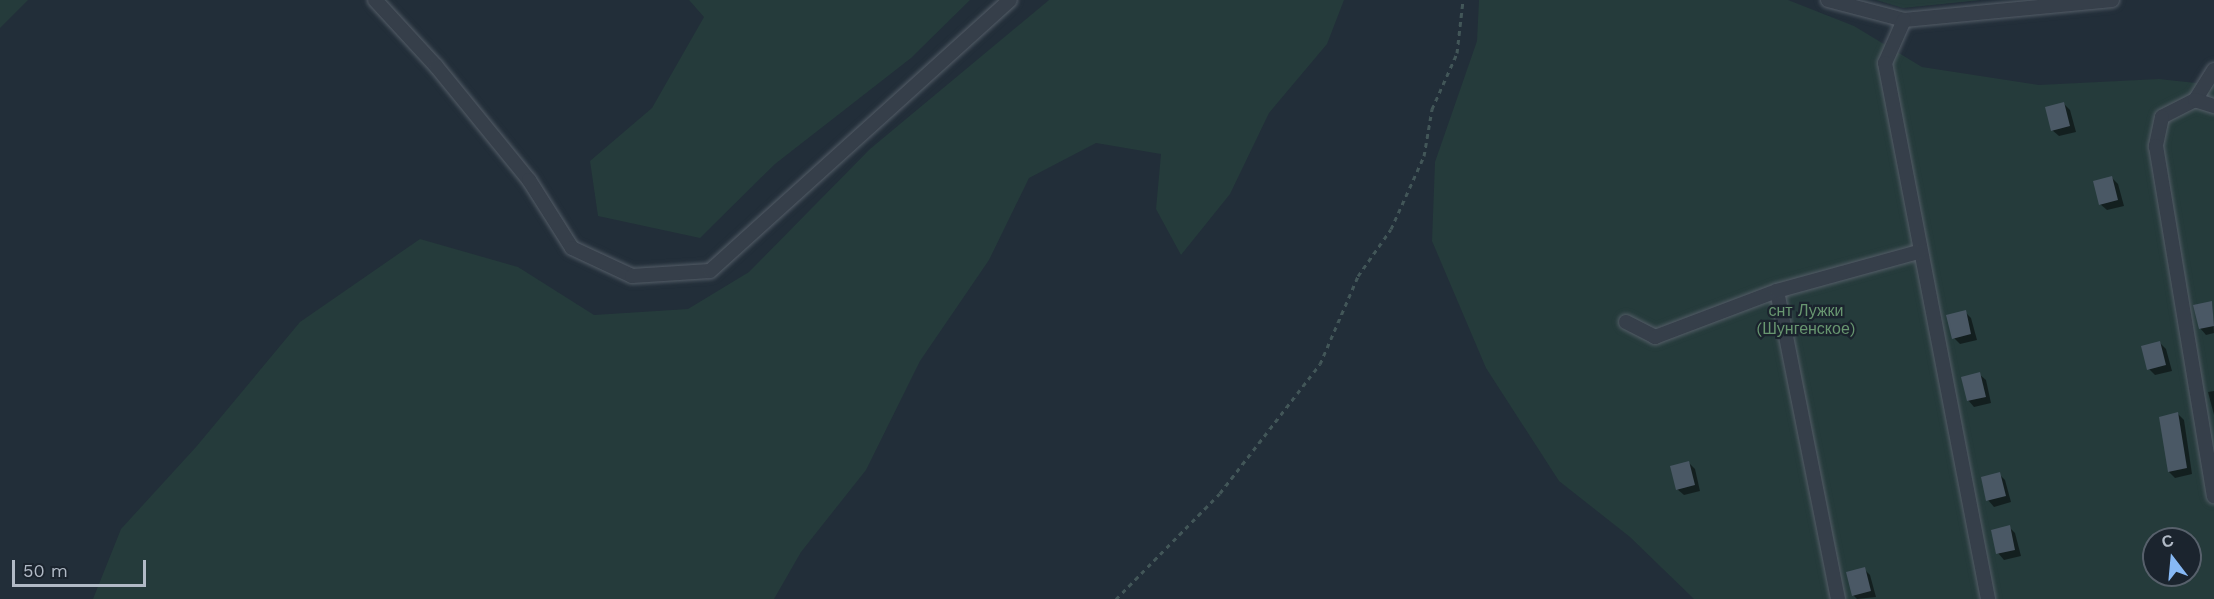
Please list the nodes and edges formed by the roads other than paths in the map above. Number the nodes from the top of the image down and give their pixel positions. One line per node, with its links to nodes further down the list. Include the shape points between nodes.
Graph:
1 (375, 0): 2 (street, via 436,66 529,180 572,249 632,276 710,271)
2 (1010, 0)
3 (1828, 0): 5 (street)
4 (2112, 0): 5 (street)
5 (1904, 20): 9 (street, via 1885,63)
6 (2214, 70): 7 (street)
7 (2195, 100): 8 (street); 12 (street, via 2162,117 2156,146)
8 (2214, 106)
9 (1919, 252): 10 (street); 14 (street)
10 (1777, 291): 11 (street, via 1655,337); 13 (street)
11 (1626, 322)
12 (2214, 496)
13 (1838, 599)
14 (1988, 599)

